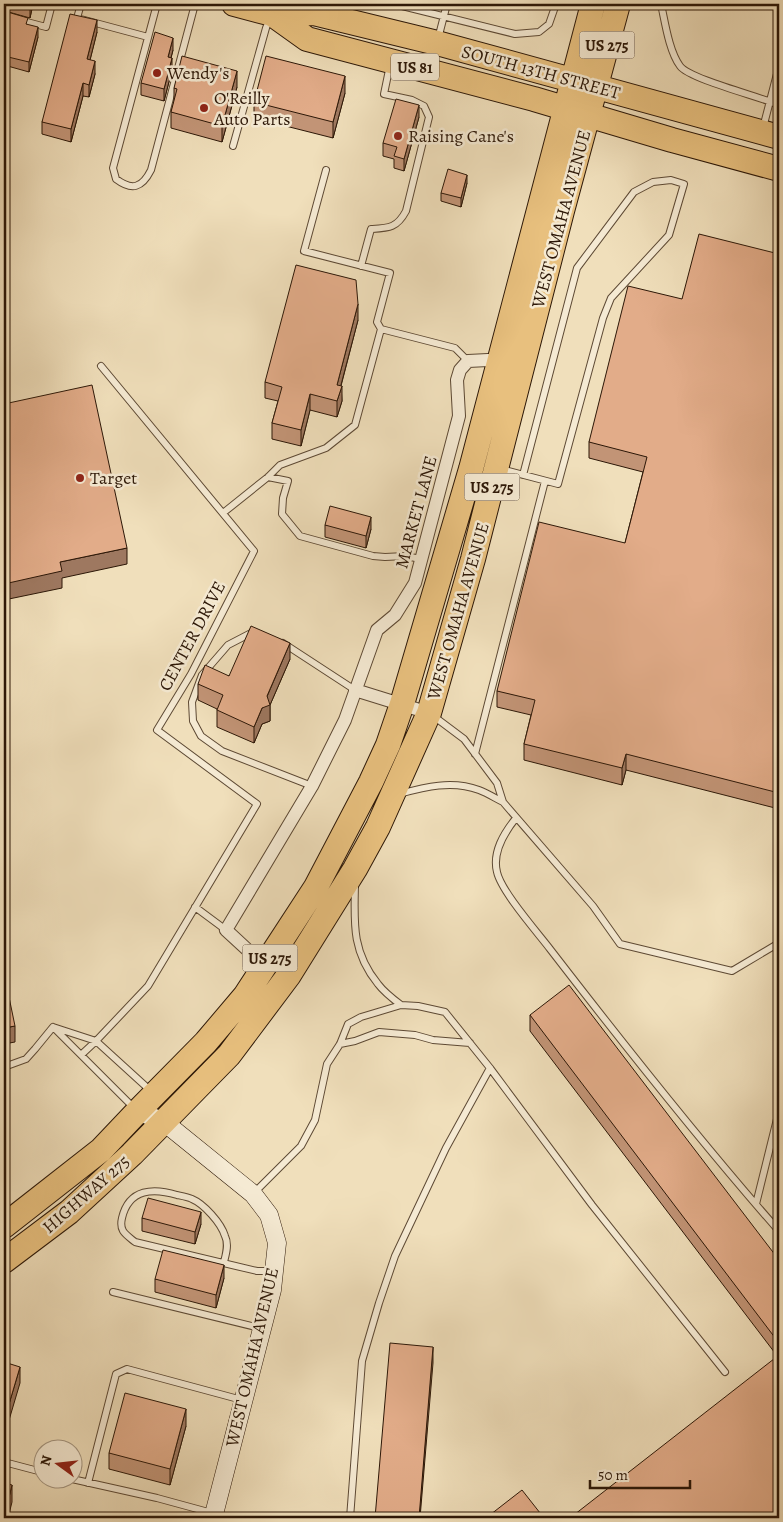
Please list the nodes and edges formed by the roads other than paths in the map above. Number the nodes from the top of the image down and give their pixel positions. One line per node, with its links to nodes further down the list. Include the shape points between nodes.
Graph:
1 (52, 4): 13 (lane, via 46,27)
2 (81, 4): 15 (lane, via 77,18)
3 (157, 4): 15 (lane)
4 (195, 4): 15 (lane, via 151,170 142,184 128,186 116,179 113,168)
5 (234, 4): 12 (highway, SOUTH 13TH STREET / US 81)
6 (394, 4): 14 (lane)
7 (447, 4): 14 (lane)
8 (556, 4): 14 (lane, via 549,24 539,32 515,34)
9 (593, 4): 19 (highway, WEST OMAHA AVENUE / US 275)
10 (618, 4): 20 (highway, WEST OMAHA AVENUE / US 275)
11 (661, 4): 22 (lane, via 668,38 680,67 697,77)
12 (274, 10): 16 (highway, SOUTH 13TH STREET / US 81, via 314,13); 17 (highway, SOUTH 13TH STREET / US 81, via 307,39); 27 (lane)
13 (4, 16)
14 (444, 17): 16 (lane)
15 (148, 37)
16 (437, 43): 19 (highway, SOUTH 13TH STREET / US 81)
17 (391, 61): 24 (highway, SOUTH 13TH STREET / US 81); 30 (lane, via 384,94 424,106 429,117 406,211 401,221 391,228 371,229)
18 (779, 66): 21 (lane)
19 (573, 80): 20 (highway, SOUTH 13TH STREET / US 81); 24 (highway, WEST OMAHA AVENUE / US 275)
20 (596, 86): 25 (highway, WEST OMAHA AVENUE / US 275); 26 (highway, SOUTH 13TH STREET / US 81)
21 (776, 89): 22 (lane)
22 (770, 101): 23 (lane); 26 (lane)
23 (779, 105)
24 (565, 107): 25 (highway, SOUTH 13TH STREET / US 81); 33 (highway, WEST OMAHA AVENUE / US 275)
25 (589, 114): 28 (highway, SOUTH 13TH STREET / US 81); 35 (highway, WEST OMAHA AVENUE / US 275)
26 (771, 135)
27 (233, 146)
28 (779, 169)
29 (326, 170): 30 (lane, via 304,251)
30 (361, 266): 31 (lane, via 390,273 378,322)
31 (381, 329): 32 (lane, via 455,348); 37 (lane, via 355,425 326,448 280,465)
32 (468, 361): 33 (street); 40 (street, MARKET LANE, via 457,380 459,416)
33 (499, 363): 44 (highway, WEST OMAHA AVENUE / US 275)
34 (101, 366): 39 (lane, CENTER DRIVE)
35 (497, 468): 36 (lane); 45 (highway, WEST OMAHA AVENUE / US 275)
36 (523, 475): 38 (lane); 38 (lane, via 577,268 634,192 653,182 671,180 684,184 669,235 611,298 558,484)
37 (268, 477): 39 (lane); 40 (lane, via 288,481 282,498 282,514 300,536 372,556)
38 (545, 480): 46 (lane)
39 (223, 513): 52 (lane, CENTER DRIVE, via 254,551 191,674 158,730 257,804)
40 (421, 559): 43 (street, MARKET LANE, via 407,598 396,615 377,630)
41 (263, 634): 47 (lane, via 254,632 228,644 213,661 202,675 192,702 193,721 201,736 222,751)
42 (280, 641): 43 (lane)
43 (355, 690): 44 (street); 47 (street, MARKET LANE, via 345,720)
44 (402, 704): 45 (street); 55 (highway, WEST OMAHA AVENUE / US 275, via 388,745 342,839 316,887)
45 (430, 713): 46 (lane, via 464,739); 48 (highway, WEST OMAHA AVENUE / US 275)
46 (475, 754): 49 (lane, via 497,783)
47 (312, 786): 53 (street, MARKET LANE)
48 (392, 796): 49 (lane, via 425,787 454,784 478,790); 51 (highway, WEST OMAHA AVENUE / US 275)
49 (503, 802): 50 (lane)
50 (516, 818): 54 (lane, via 593,906 620,944 732,971); 69 (lane, via 502,839 495,861 497,874 510,897 590,1001)
51 (355, 869): 56 (lane, via 355,941 378,985); 67 (highway, WEST OMAHA AVENUE / US 275, via 289,975 229,1055)
52 (195, 907): 53 (lane); 58 (lane, via 148,986)
53 (226, 930): 55 (street)
54 (779, 943)
55 (265, 966): 64 (highway, WEST OMAHA AVENUE / US 275, via 206,1042)
56 (401, 1005): 59 (lane, via 445,1012); 60 (lane, via 361,1016 348,1024)
57 (53, 1027): 58 (lane); 61 (lane); 62 (lane, via 26,1059)
58 (96, 1041): 61 (lane); 64 (lane)
59 (470, 1043): 60 (lane, via 379,1032); 63 (lane)
60 (340, 1044): 68 (lane, via 327,1064 314,1120 301,1146)
61 (81, 1055): 65 (lane)
62 (4, 1067)
63 (490, 1068): 77 (lane, via 592,1205); 84 (lane, via 446,1148 395,1256 378,1303 362,1361)
64 (154, 1094): 65 (highway, WEST OMAHA AVENUE / US 275); 67 (street)
65 (138, 1111): 67 (street, WEST OMAHA AVENUE); 70 (highway, HIGHWAY 275 / US 275, via 101,1150)
66 (779, 1111): 69 (lane)
67 (164, 1122): 68 (street, WEST OMAHA AVENUE); 72 (highway, HIGHWAY 275 / US 275, via 70,1212)
68 (253, 1194): 74 (street, WEST OMAHA AVENUE, via 269,1215 277,1242)
69 (756, 1204): 71 (lane)
70 (4, 1226)
71 (779, 1231)
72 (4, 1261)
73 (224, 1262): 73 (lane, via 226,1236 211,1213 193,1199 158,1190 144,1192 130,1201 124,1211 120,1226 124,1234 135,1242); 74 (lane, via 257,1271)
74 (275, 1271): 76 (street, WEST OMAHA AVENUE)
75 (113, 1292): 76 (lane)
76 (262, 1329): 78 (street, WEST OMAHA AVENUE)
77 (725, 1372)
78 (243, 1400): 82 (lane, via 127,1369 120,1371 116,1374); 83 (street, WEST OMAHA AVENUE)
79 (4, 1462): 80 (lane)
80 (32, 1469)
81 (82, 1482): 82 (lane)
82 (88, 1483): 83 (lane)
83 (213, 1516)
84 (350, 1518)

